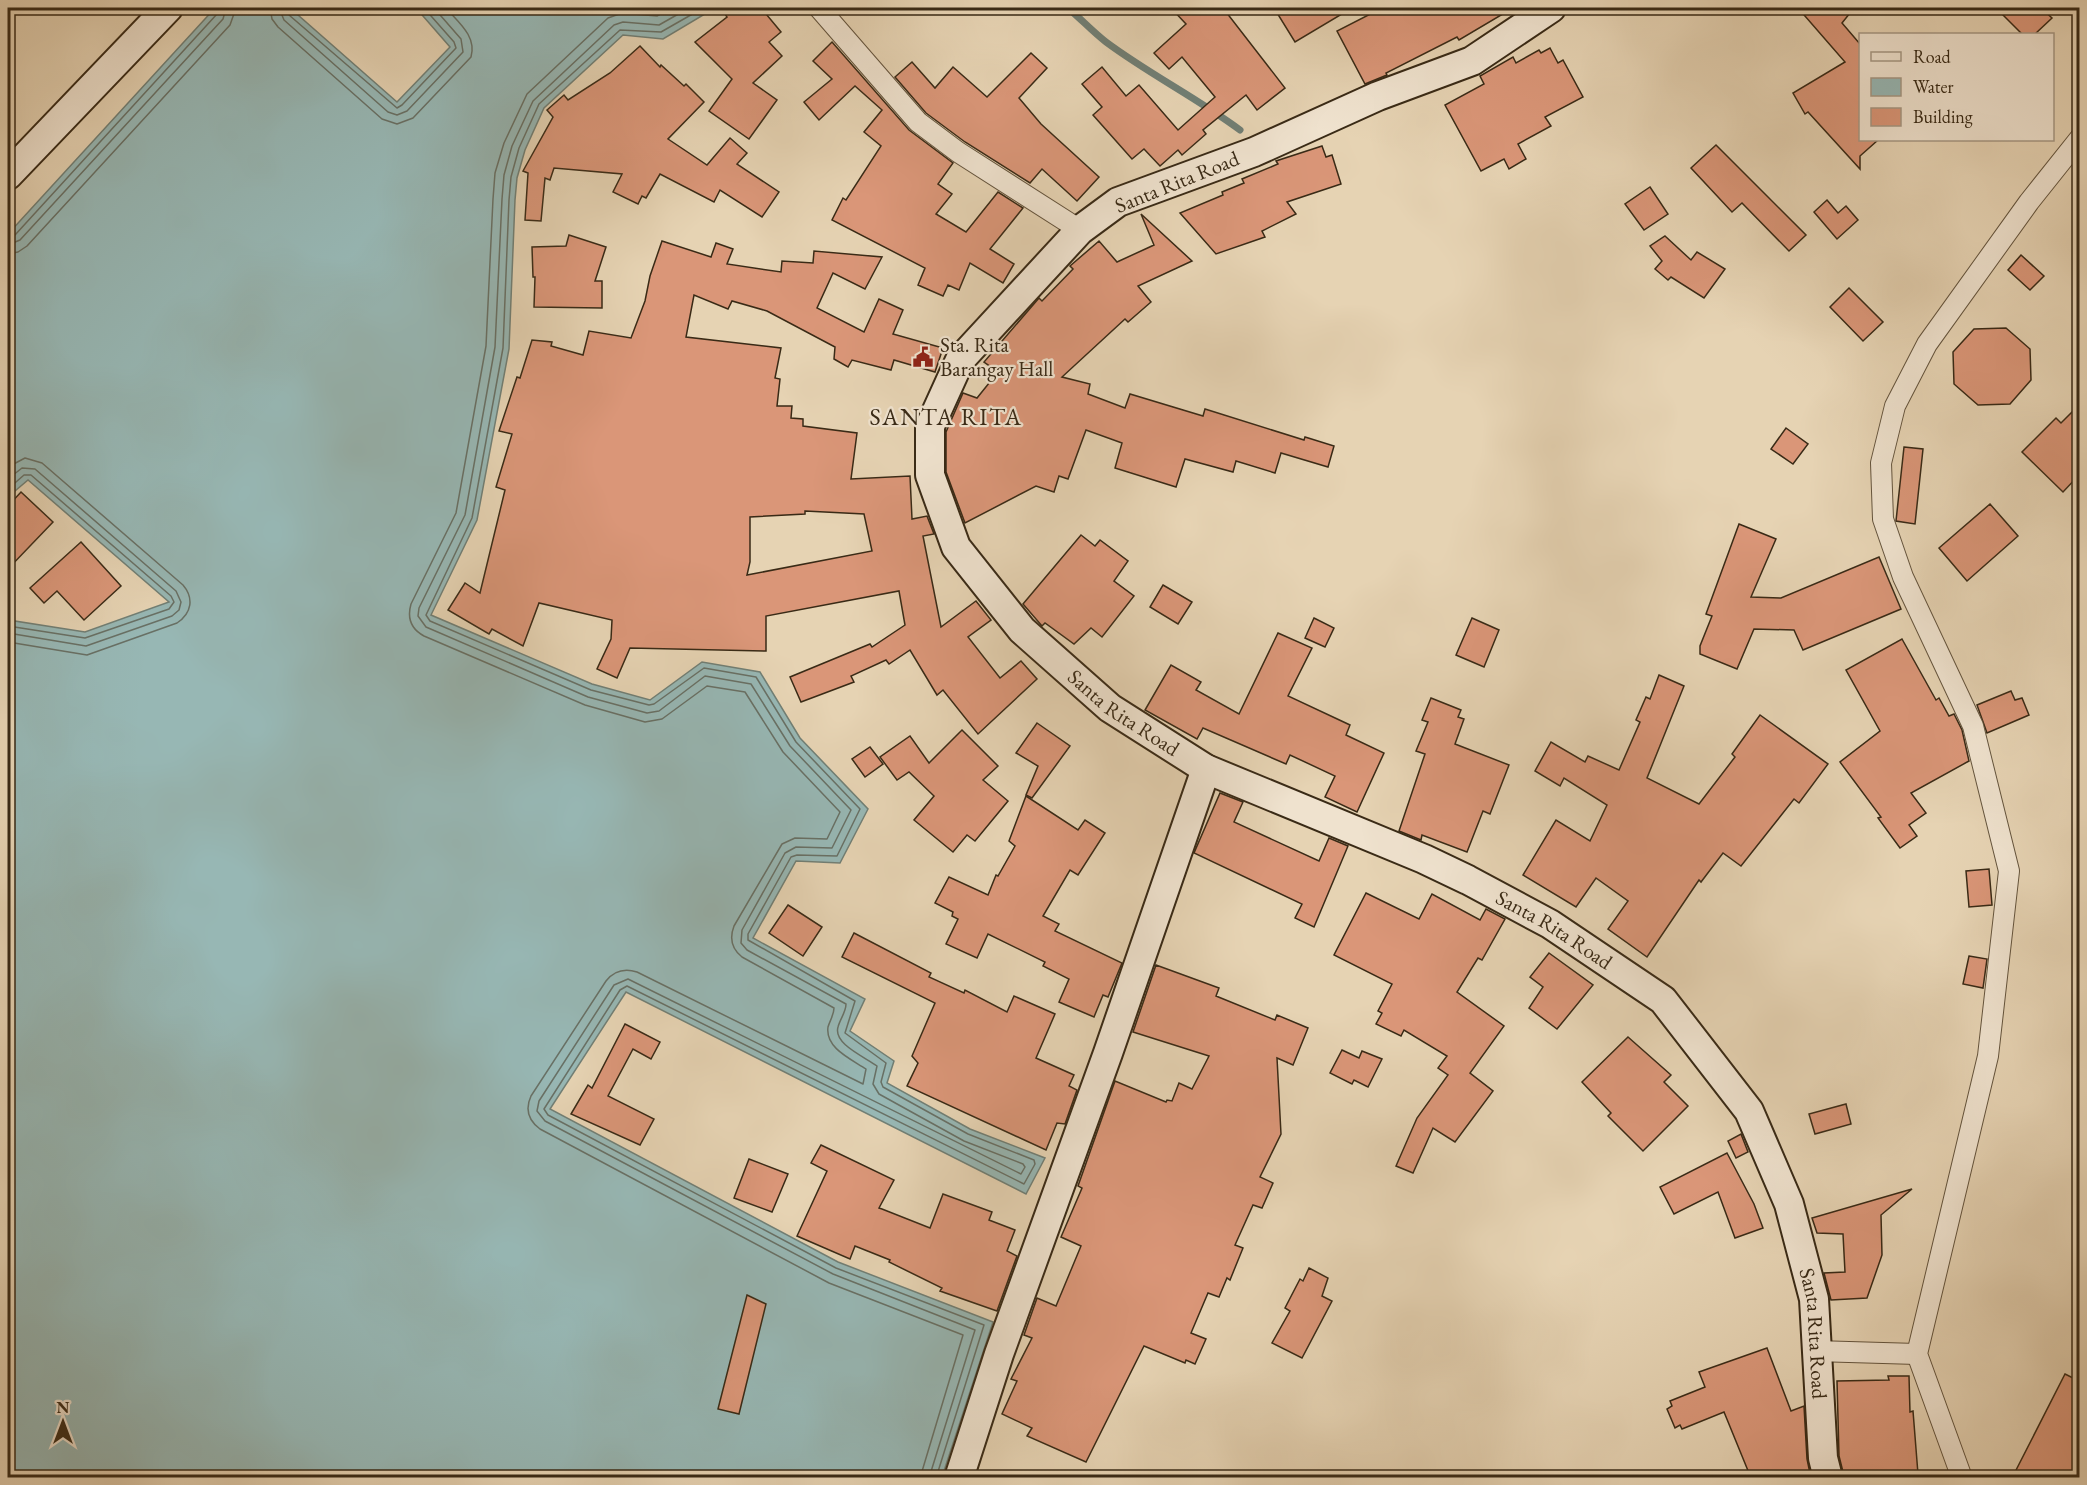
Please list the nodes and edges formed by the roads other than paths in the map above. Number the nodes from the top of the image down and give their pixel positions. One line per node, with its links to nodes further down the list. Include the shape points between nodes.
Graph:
1 (168, 8): 5 (street)
2 (819, 8): 6 (street, via 918,122)
3 (1551, 8): 6 (street, Santa Rita Road, via 1472,61 1377,96 1254,152 1118,202)
4 (2079, 138): 9 (street, via 1927,344 1895,406 1881,464 1883,519 1903,577 1973,726 2009,870 1988,1056)
5 (8, 175)
6 (1080, 230): 7 (street, Santa Rita Road, via 960,360 930,426 930,475 956,547 1022,630 1110,708)
7 (1206, 770): 8 (street, Santa Rita Road, via 1468,880 1550,924 1663,1000 1749,1111 1800,1239 1814,1299); 10 (street)
8 (1815, 1351): 9 (street); 11 (street, Santa Rita Road)
9 (1917, 1354): 12 (street)
10 (958, 1478)
11 (1828, 1478)
12 (1962, 1478)

